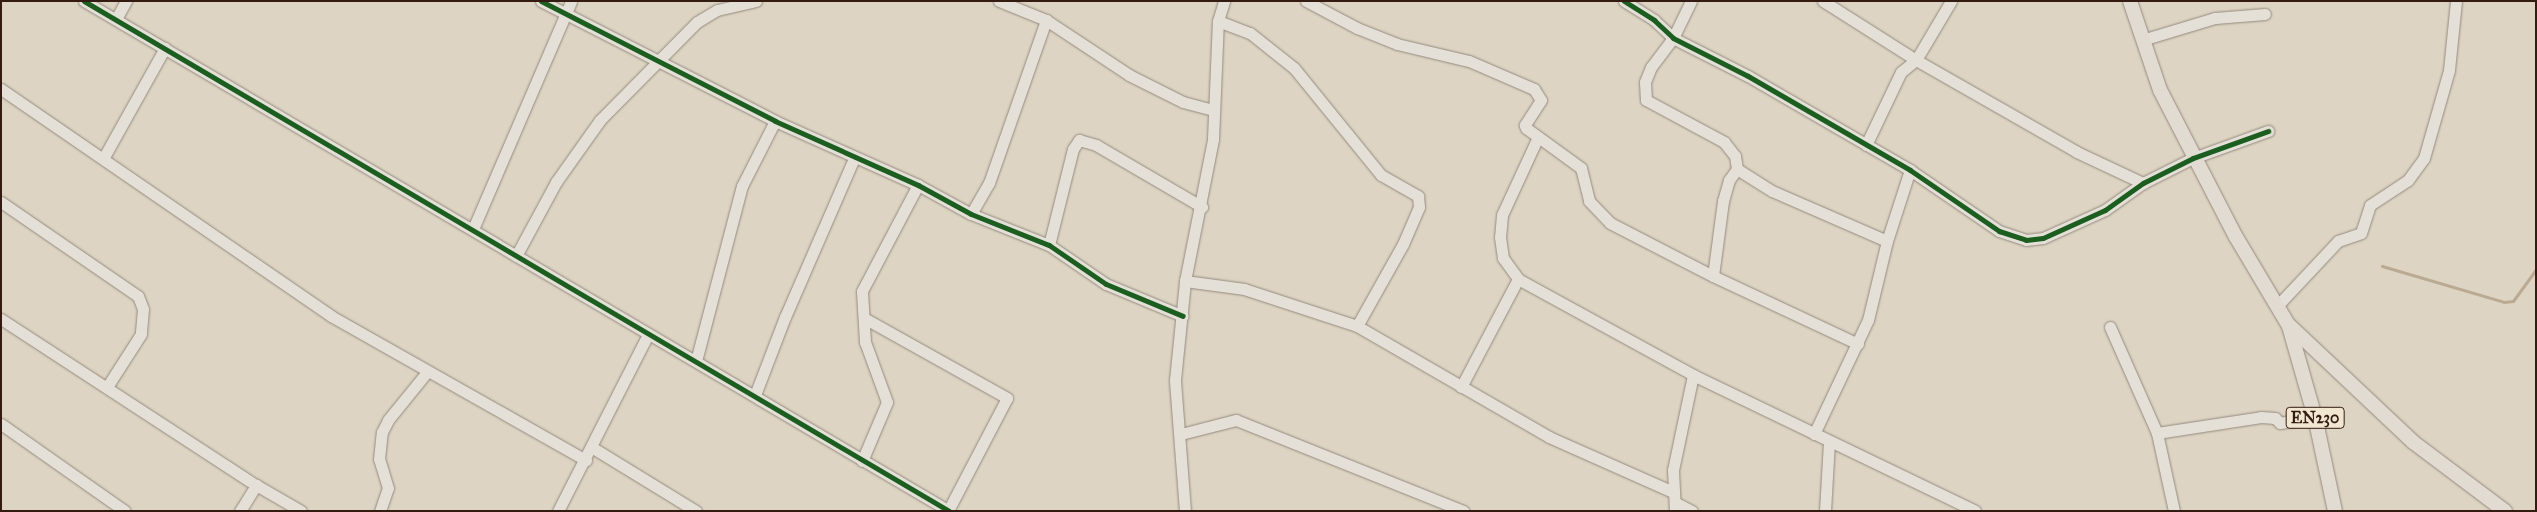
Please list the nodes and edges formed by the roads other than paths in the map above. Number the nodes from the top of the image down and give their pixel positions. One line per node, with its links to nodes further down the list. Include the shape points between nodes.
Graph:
1 (84, 1): 17 (street)
2 (126, 1): 17 (street)
3 (541, 1): 16 (street)
4 (571, 1): 16 (street)
5 (756, 1): 24 (street, via 707,15)
6 (1000, 1): 18 (street)
7 (1224, 1): 19 (street)
8 (1306, 1): 29 (street, via 1357,28 1397,44 1462,59 1534,90 1541,100 1525,125)
9 (1624, 1): 20 (street, via 1654,20)
10 (1691, 1): 20 (street)
11 (1823, 1): 23 (street)
12 (1951, 1): 23 (street)
13 (2130, 1): 21 (main road, EN230)
14 (2456, 1): 48 (street, via 2449,70 2424,158 2408,180 2370,205 2361,233 2338,241)
15 (2265, 14): 21 (street, via 2215,18)
16 (565, 15): 24 (street); 41 (street)
17 (116, 19): 22 (street)
18 (1046, 20): 26 (street, via 1129,75 1183,102); 40 (street, via 989,183)
19 (1218, 21): 26 (street); 52 (street, via 1250,33 1294,68 1381,175 1418,196 1419,207 1403,244)
20 (1673, 38): 30 (street, via 1748,76); 34 (street, via 1651,67 1646,82 1646,100 1724,142 1735,156)
21 (2142, 40): 33 (main road, EN230, via 2160,90)
22 (165, 48): 31 (street); 41 (street)
23 (1916, 60): 30 (street, via 1901,72); 36 (street, via 2078,152)
24 (658, 62): 27 (street); 44 (street, via 600,120 556,182)
25 (1, 89): 31 (street)
26 (1213, 110): 39 (street, via 1213,139)
27 (775, 121): 32 (street); 58 (street, via 742,186)
28 (2268, 131): 33 (street)
29 (1538, 137): 45 (street, via 1581,168 1589,201 1610,223); 46 (street, via 1502,215 1500,237 1503,258)
30 (1866, 145): 35 (street)
31 (104, 157): 59 (street, via 331,316)
32 (854, 158): 37 (street); 64 (street)
33 (2193, 158): 36 (street); 48 (main road, EN230)
34 (1737, 169): 42 (street, via 1772,191); 45 (street, via 1729,180 1722,201)
35 (1910, 170): 36 (street, via 1998,231 2026,240 2042,238 2105,210); 42 (street)
36 (2142, 183)
37 (918, 186): 40 (street); 50 (street, via 862,291)
38 (1, 202): 63 (street, via 138,296 143,309 141,334)
39 (1202, 206): 43 (street, via 1096,145 1079,140 1073,149); 47 (street)
40 (971, 214): 43 (street)
41 (473, 230): 44 (street)
42 (1886, 241): 56 (street, via 1868,320)
43 (1049, 246): 49 (street, via 1106,284)
44 (516, 256): 55 (street)
45 (1713, 276): 56 (street)
46 (1518, 278): 61 (street); 62 (street)
47 (1185, 281): 49 (street); 52 (street, via 1244,289)
48 (2278, 305): 53 (main road, EN230)
49 (1183, 316): 68 (street, via 1175,380)
50 (864, 318): 73 (street, via 866,342 887,402); 84 (street, via 1007,398)
51 (1, 319): 63 (street)
52 (1357, 326): 62 (street)
53 (2289, 326): 57 (main road); 60 (main road, EN230)
54 (2110, 327): 67 (street)
55 (648, 334): 58 (street); 71 (street)
56 (1858, 344): 69 (street)
57 (2325, 359): 60 (main road, via 2308,362); 77 (main road, via 2413,442)
58 (696, 361): 64 (street)
59 (427, 372): 72 (street); 81 (street, via 382,432 379,459 388,488)
60 (2302, 374): 65 (main road, EN230)
61 (1693, 375): 69 (street); 75 (street, via 1673,470)
62 (1461, 387): 75 (street)
63 (107, 388): 74 (street)
64 (755, 395): 73 (street)
65 (2315, 417): 67 (street, via 2280,423 2275,418 2261,417); 91 (main road, EN230)
66 (1, 424): 78 (street)
67 (2157, 433): 90 (street)
68 (1180, 434): 76 (street, via 1236,420); 85 (street)
69 (1814, 434): 70 (street)
70 (1828, 442): 88 (street); 89 (street)
71 (593, 448): 72 (street); 83 (street)
72 (586, 460): 82 (street)
73 (862, 461): 84 (street)
74 (256, 485): 79 (street); 80 (street)
75 (1674, 502): 87 (street)
76 (1449, 508): 86 (street)
77 (2500, 509)
78 (125, 511)
79 (240, 511)
80 (301, 511)
81 (380, 511)
82 (558, 511)
83 (696, 511)
84 (948, 511)
85 (1186, 511)
86 (1463, 511)
87 (1692, 511)
88 (1825, 511)
89 (1974, 511)
90 (2174, 511)
91 (2335, 511)

